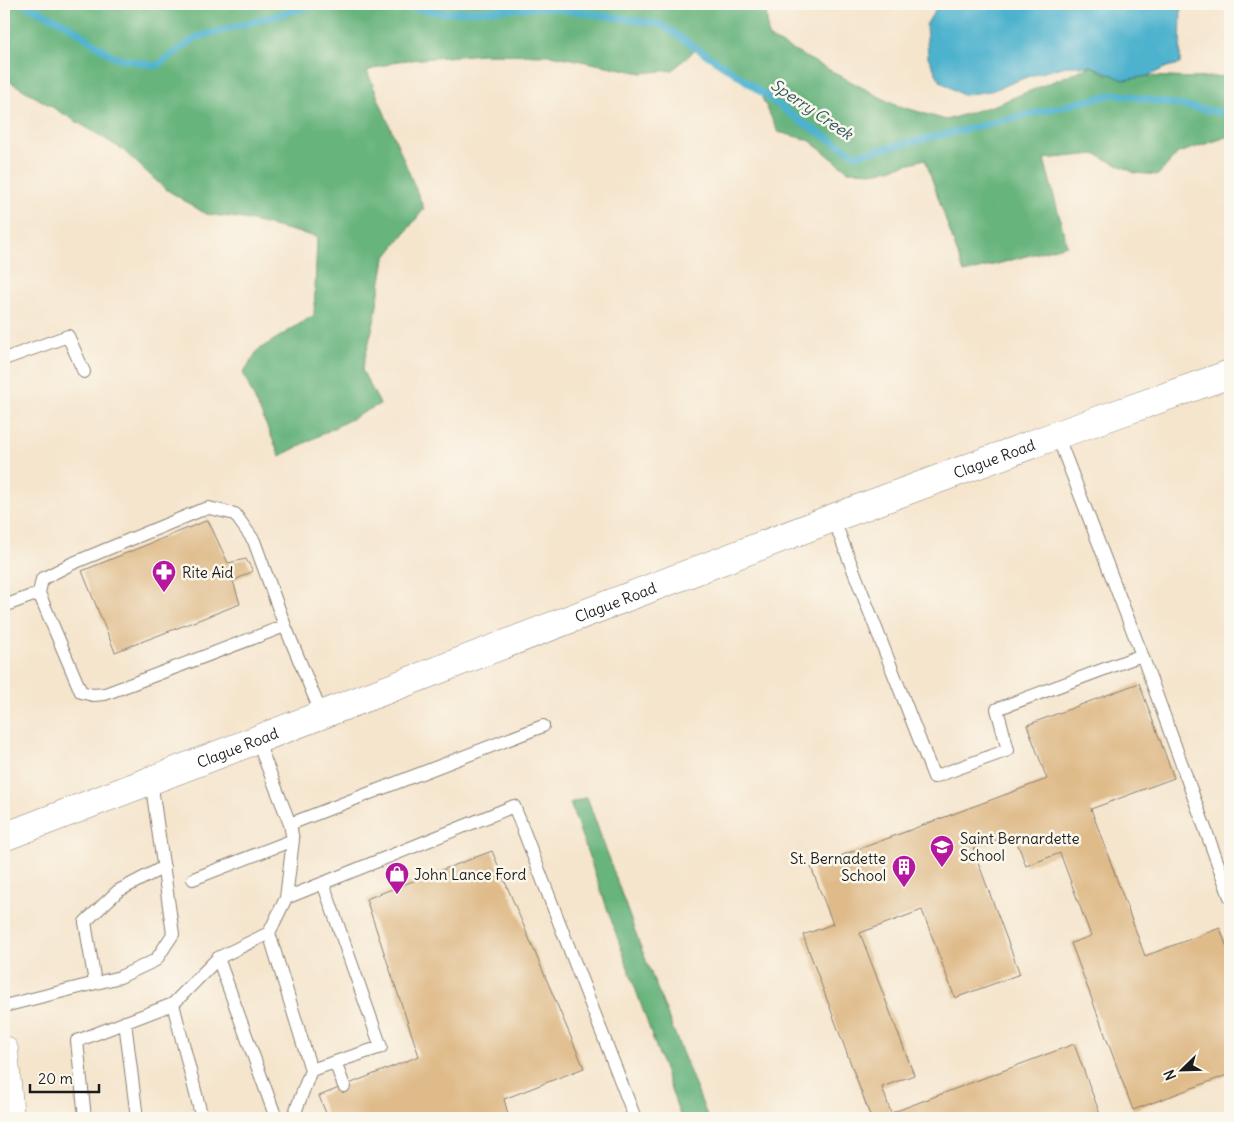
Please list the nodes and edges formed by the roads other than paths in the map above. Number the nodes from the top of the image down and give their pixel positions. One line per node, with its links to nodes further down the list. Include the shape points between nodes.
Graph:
1 (4, 359): 2 (lane, via 68,336)
2 (84, 372)
3 (1230, 374): 4 (main road, Clague Road)
4 (1057, 435): 5 (main road, Clague Road); 9 (lane)
5 (833, 518): 9 (lane, via 934,777 1008,750 997,709); 10 (main road, Clague Road)
6 (40, 593): 7 (lane); 8 (lane, via 82,692 93,695 105,694); 8 (lane, via 42,579 70,564 210,508 235,514 254,541)
7 (4, 606)
8 (285, 626): 10 (lane)
9 (1142, 655): 20 (lane)
10 (322, 714): 12 (main road, Clague Road)
11 (543, 726): 14 (lane)
12 (257, 740): 13 (main road, Clague Road); 14 (lane)
13 (151, 780): 15 (main road, Clague Road); 17 (lane)
14 (290, 824): 16 (lane)
15 (4, 837)
16 (293, 840): 18 (lane); 21 (lane)
17 (164, 868): 24 (lane, via 118,892 85,922); 24 (lane, via 173,934 156,960 120,977)
18 (192, 879)
19 (323, 883): 21 (lane); 29 (lane, via 381,1047); 38 (lane, via 514,806)
20 (1230, 897)
21 (286, 898): 22 (lane)
22 (269, 933): 23 (lane); 30 (lane)
23 (218, 958): 25 (lane); 36 (lane)
24 (95, 983): 26 (lane)
25 (173, 1004): 27 (lane); 35 (lane)
26 (4, 1006)
27 (125, 1022): 33 (lane, via 77,1041); 34 (lane)
28 (4, 1050): 32 (main road)
29 (335, 1062): 30 (lane); 31 (lane)
30 (311, 1070): 37 (lane)
31 (344, 1086)
32 (10, 1118)
33 (85, 1118)
34 (137, 1118)
35 (202, 1118)
36 (276, 1118)
37 (293, 1118)
38 (635, 1118)

